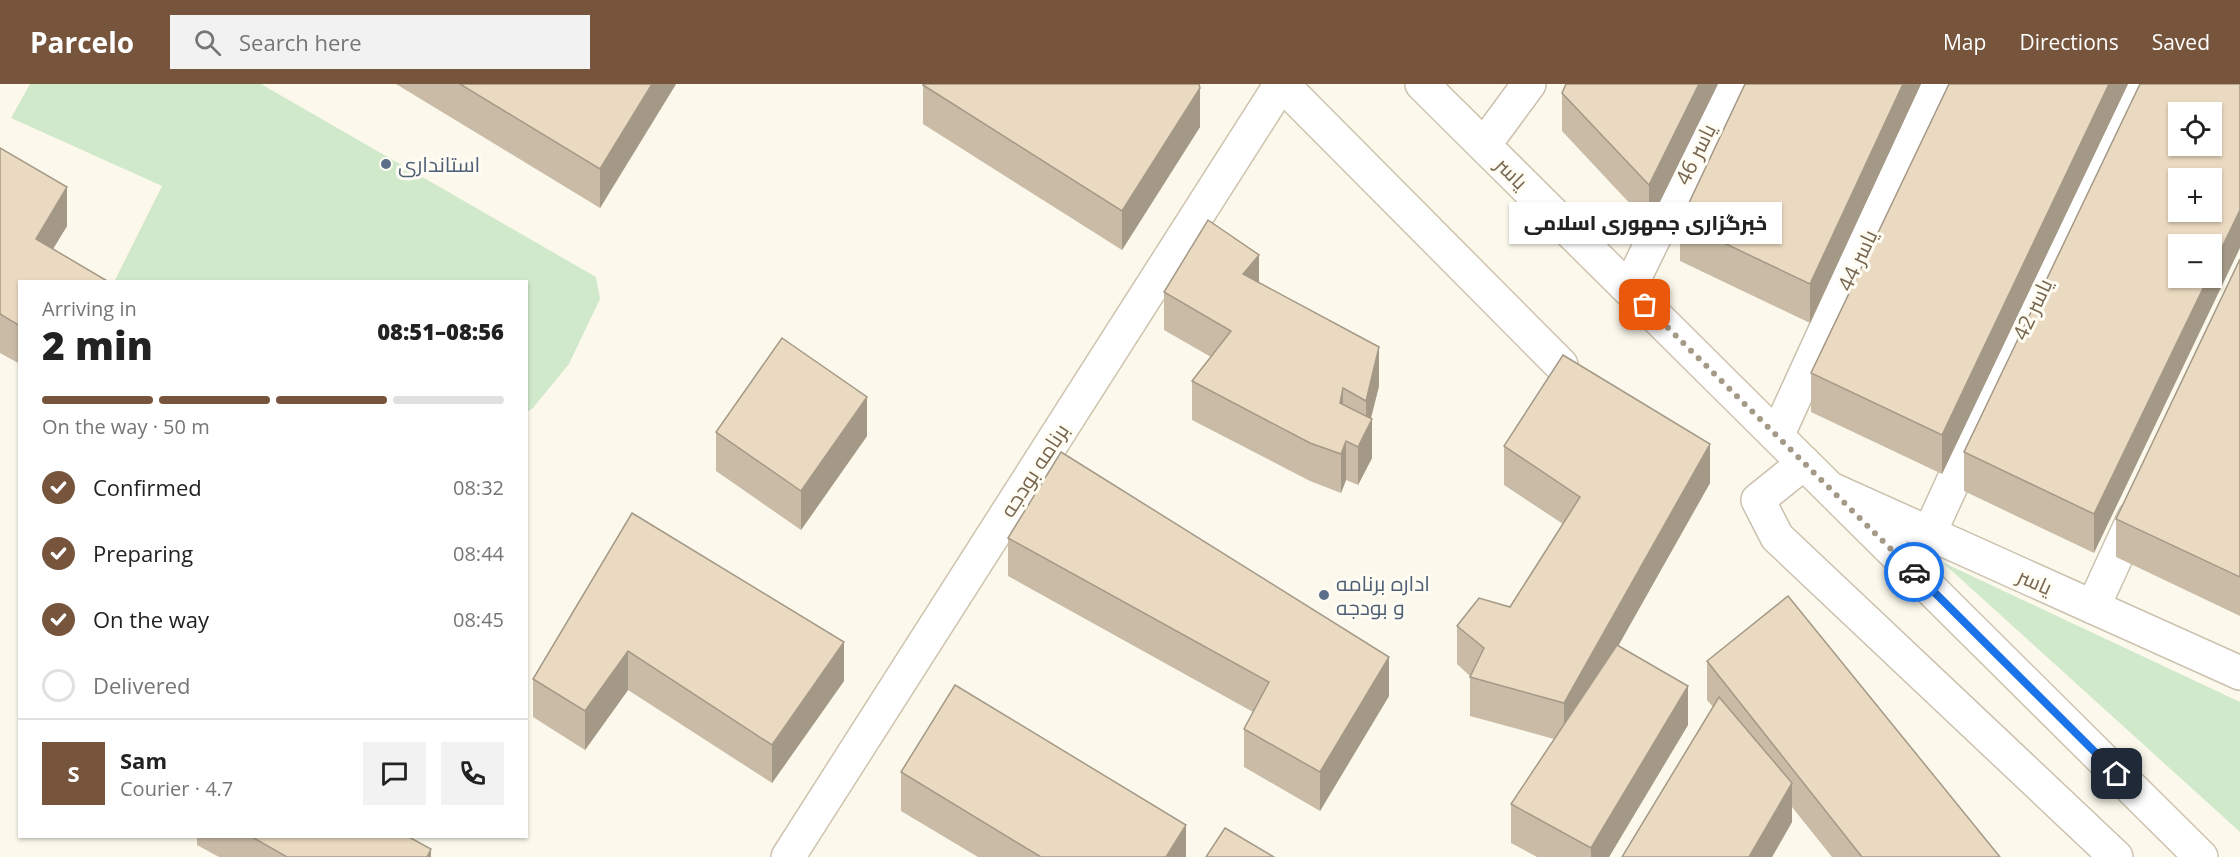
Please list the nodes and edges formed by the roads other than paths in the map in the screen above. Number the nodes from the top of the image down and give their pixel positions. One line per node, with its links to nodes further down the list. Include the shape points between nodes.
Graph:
1 (1281, 84): 9 (main road); 17 (main road, برنامه بودجه)
2 (1422, 84): 7 (main road, یاسر)
3 (1529, 84): 7 (main road)
4 (1729, 84): 8 (main road, یاسر 46)
5 (1938, 84): 10 (main road, یاسر 44)
6 (2135, 84): 14 (main road, یاسر 42)
7 (1484, 146): 8 (main road, یاسر)
8 (1629, 289): 10 (main road, یاسر)
9 (1561, 365)
10 (1777, 436): 11 (main road, یاسر)
11 (1804, 463): 12 (main road, یاسر); 18 (main road, via 1758,500 1777,537)
12 (1831, 490): 14 (main road, یاسر); 19 (main road, یاسر)
13 (2147, 490): 15 (main road)
14 (1929, 534): 15 (main road, یاسر)
15 (2093, 607): 16 (main road, یاسر)
16 (2240, 673)
17 (788, 857)
18 (2116, 857)
19 (2201, 857)

